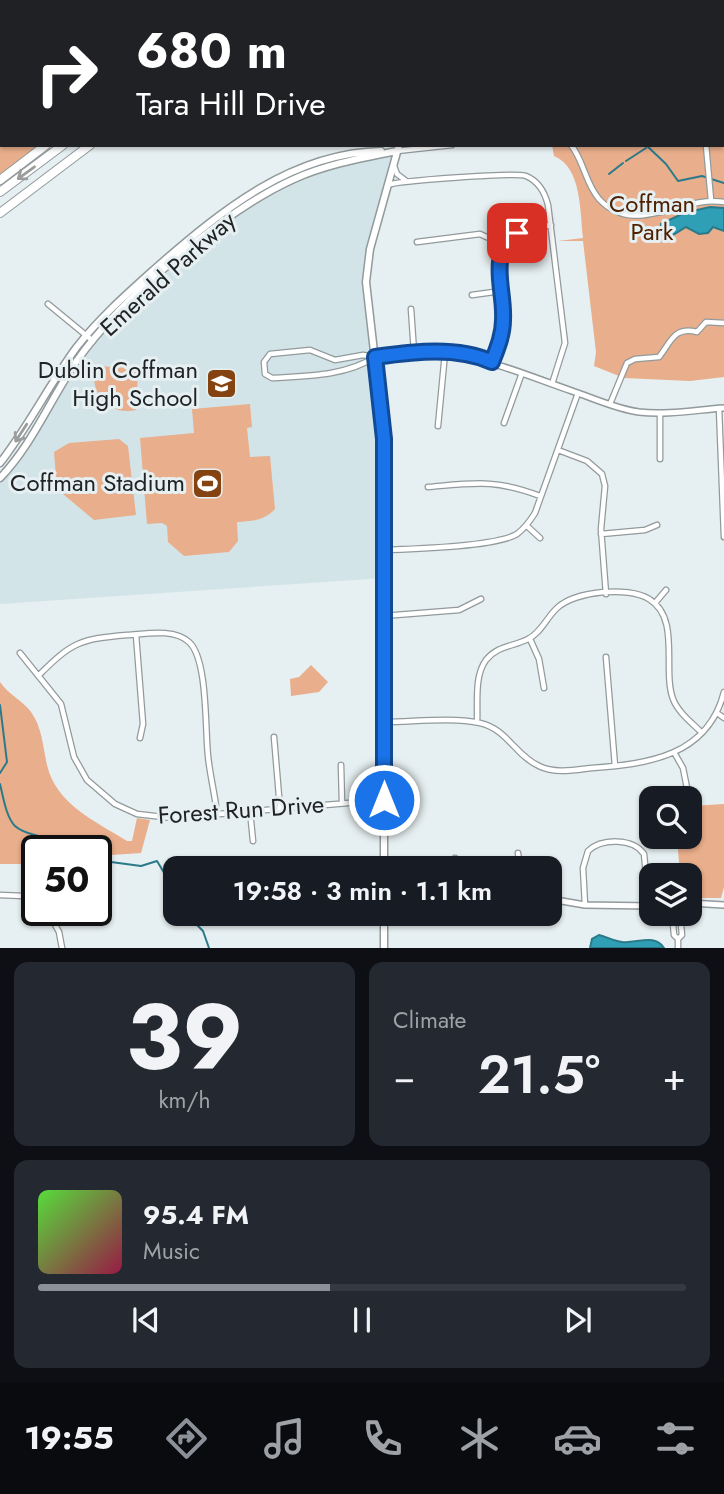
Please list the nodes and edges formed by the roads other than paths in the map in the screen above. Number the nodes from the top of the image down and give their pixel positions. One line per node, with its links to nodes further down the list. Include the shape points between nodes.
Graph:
1 (43, 147): 10 (highway)
2 (60, 147): 14 (highway, one-way to 14)
3 (88, 147): 11 (highway)
4 (95, 147): 11 (highway)
5 (416, 147): 8 (street)
6 (572, 147): 15 (street, via 599,198 626,215 645,216)
7 (706, 147): 15 (street)
8 (398, 148): 9 (main road); 26 (main road, Emerald Parkway, via 331,159 258,188 202,227); 27 (main road, Emerald Parkway, via 310,173 224,219)
9 (393, 164): 12 (street, via 399,177); 13 (main road)
10 (0, 180)
11 (47, 180): 17 (highway)
12 (410, 182): 13 (street); 18 (street, via 517,173 532,179 544,192)
13 (388, 186): 30 (main road, via 366,273)
14 (0, 192)
15 (711, 200): 16 (street)
16 (724, 202)
17 (0, 212)
18 (551, 225): 20 (street, via 523,230); 35 (street, via 565,343)
19 (417, 242): 20 (street, via 480,234)
20 (504, 245): 21 (street, via 499,262)
21 (501, 291): 22 (street); 32 (street, via 503,327)
22 (472, 295)
23 (48, 304): 26 (street)
24 (411, 309): 28 (street)
25 (724, 323): 37 (street, via 706,322 697,332 675,333 659,357 631,360)
26 (86, 336): 27 (street); 44 (main road, Emerald Parkway, one-way to 44)
27 (94, 341): 46 (main road, Emerald Parkway)
28 (414, 352): 29 (street); 30 (street)
29 (445, 352): 32 (street); 41 (street)
30 (375, 357): 31 (street); 33 (street); 54 (main road, via 383,414)
31 (335, 360): 33 (street); 33 (street, via 307,351 270,354 263,363 270,378)
32 (492, 362): 34 (street)
33 (334, 372)
34 (522, 373): 35 (street); 40 (street)
35 (552, 384): 36 (street)
36 (578, 393): 37 (street); 42 (street)
37 (610, 404): 39 (street)
38 (721, 408): 39 (street); 45 (street)
39 (660, 413): 43 (street)
40 (504, 423)
41 (438, 426)
42 (558, 450): 48 (street); 51 (street, via 587,461 602,474 606,486)
43 (660, 459)
44 (0, 463)
45 (723, 471): 52 (street)
46 (0, 478)
47 (428, 487): 48 (street, via 489,482)
48 (541, 496): 50 (street)
49 (657, 525): 51 (street)
50 (527, 526): 53 (street); 54 (street, via 496,541)
51 (601, 534): 56 (street)
52 (724, 537)
53 (540, 538)
54 (384, 550): 59 (main road)
55 (666, 590): 58 (street)
56 (606, 594): 58 (street, via 638,594); 61 (street, via 569,599)
57 (481, 600): 59 (street, via 459,610)
58 (654, 603): 71 (street, via 666,623 673,701)
59 (383, 616): 69 (main road)
60 (136, 635): 64 (street, via 88,638 65,649); 73 (street, via 143,724); 82 (street, via 178,636 194,649 201,670)
61 (530, 639): 65 (street); 70 (street, via 505,645 484,663)
62 (20, 653): 64 (street, Forest Run Drive)
63 (606, 657): 76 (street)
64 (39, 675): 82 (street, Forest Run Drive, via 61,704 74,757 87,780 103,795 150,817)
65 (544, 688)
66 (724, 692): 67 (street)
67 (717, 713): 68 (street); 71 (street)
68 (724, 718)
69 (384, 722): 70 (street); 78 (main road)
70 (477, 722): 76 (street, via 502,733 529,760 546,769)
71 (701, 732): 74 (street)
72 (274, 737): 80 (street)
73 (140, 738)
74 (675, 754): 76 (street, via 640,765); 77 (street)
75 (341, 765): 79 (street)
76 (615, 766)
77 (686, 786)
78 (384, 800): 79 (street, Forest Run Drive); 85 (main road)
79 (342, 803): 80 (street, Forest Run Drive)
80 (280, 808): 81 (street, Forest Run Drive)
81 (250, 811): 82 (street, Forest Run Drive); 83 (street)
82 (217, 814)
83 (253, 841)
84 (518, 853): 86 (street)
85 (384, 856)
86 (518, 856)
87 (645, 863): 92 (street, via 640,848 626,842 600,844 588,851 583,868)
88 (0, 895): 89 (street)
89 (21, 895)
90 (562, 902): 92 (street)
91 (702, 904): 93 (street)
92 (585, 905): 94 (street)
93 (724, 905)
94 (639, 906)
95 (56, 926): 100 (street)
96 (384, 926): 101 (main road)
97 (673, 926): 99 (street)
98 (681, 926): 99 (street)
99 (678, 939): 102 (street)
100 (62, 948)
101 (384, 948)
102 (678, 948)

